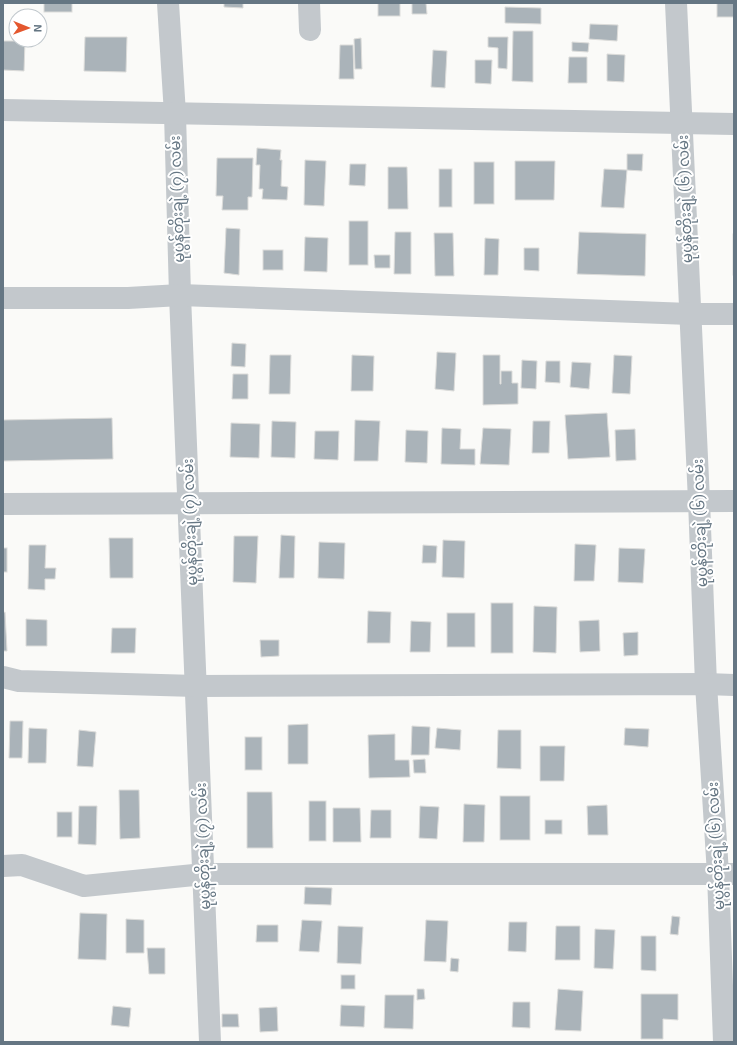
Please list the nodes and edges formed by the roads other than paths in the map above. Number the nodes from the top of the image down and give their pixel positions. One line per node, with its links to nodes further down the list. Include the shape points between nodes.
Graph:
1 (168, 3): 6 (street, မုပွန်တိုးချဲ့ (၇) လမ်း)
2 (309, 3): 4 (street)
3 (676, 3): 7 (street, မုပွန်တိုးချဲ့ (၆) လမ်း)
4 (310, 30)
5 (3, 110): 6 (street)
6 (175, 114): 7 (street); 9 (street, မုပွန်တိုးချဲ့ (၇) လမ်း)
7 (682, 124): 8 (street); 11 (street, မုပွန်တိုးချဲ့ (၆) လမ်း)
8 (734, 124)
9 (180, 294): 10 (street, via 128,298); 11 (street); 16 (street, မုပွန်တိုးချဲ့ (၇) လမ်း)
10 (3, 298)
11 (690, 314): 12 (street); 13 (street, မုပွန်တိုးချဲ့ (၆) လမ်း)
12 (734, 314)
13 (699, 501): 14 (street); 16 (street); 18 (street, မုပွန်တိုးချဲ့ (၆) လမ်း)
14 (734, 501)
15 (3, 504): 16 (street)
16 (189, 504): 20 (street, မုပွန်တိုးချဲ့ (၇) လမ်း)
17 (3, 677): 20 (street, via 19,681)
18 (706, 684): 19 (street); 20 (street); 23 (street, မုပွန်တိုးချဲ့ (၆) လမ်း)
19 (734, 685)
20 (196, 686): 22 (street, မုပွန်တိုးချဲ့ (၇) လမ်း)
21 (3, 866): 22 (street, via 22,864 84,886)
22 (204, 874): 23 (street); 24 (street, မုပွန်တိုးချဲ့ (၇) လမ်း)
23 (726, 874): 25 (street, မုပွန်တိုးချဲ့ (၆) လမ်း)
24 (210, 1042)
25 (724, 1042)

